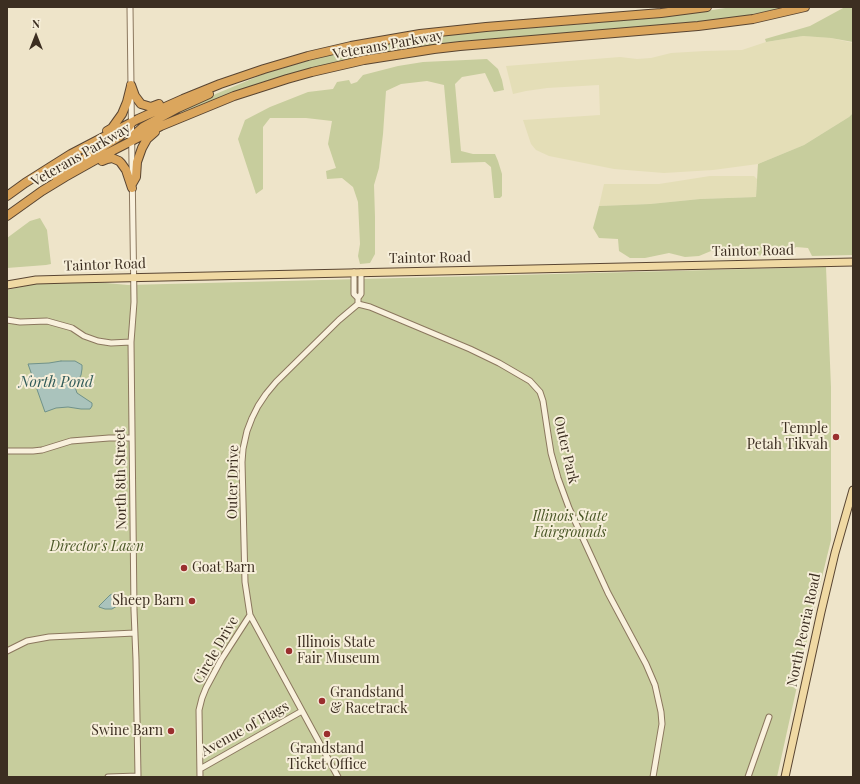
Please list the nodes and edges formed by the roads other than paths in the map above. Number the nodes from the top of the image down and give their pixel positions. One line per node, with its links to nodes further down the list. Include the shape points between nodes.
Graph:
1 (130, 7): 6 (street, North 8th Street)
2 (707, 7): 4 (highway, Veterans Parkway, via 413,34 327,51)
3 (802, 7): 8 (highway, Veterans Parkway, via 714,25 460,46 364,60 263,87)
4 (230, 80): 5 (highway, Veterans Parkway); 9 (highway, via 226,86 143,127)
5 (220, 84): 6 (highway, via 206,85 151,107 139,101); 7 (highway, Veterans Parkway)
6 (131, 86): 7 (street, North 8th Street); 10 (highway, via 120,118 112,128)
7 (132, 122): 9 (street, North 8th Street); 10 (highway, Veterans Parkway); 14 (highway, via 120,136 47,183)
8 (161, 126): 9 (highway, Veterans Parkway); 11 (highway, via 147,139 142,148 136,162 136,177)
9 (132, 140): 11 (street, North 8th Street); 12 (highway, Veterans Parkway)
10 (92, 143): 13 (highway, Veterans Parkway)
11 (132, 186): 12 (highway, via 123,165 116,159 109,158 57,187); 18 (street, North 8th Street)
12 (42, 192): 14 (highway, Veterans Parkway)
13 (7, 196)
14 (28, 201): 15 (highway, Veterans Parkway)
15 (7, 216)
16 (853, 262): 17 (main road, Taintor Road)
17 (357, 272): 18 (main road, Taintor Road); 20 (street, via 354,294 358,298)
18 (134, 278): 19 (main road, Taintor Road, via 47,280); 22 (street, North 8th Street)
19 (7, 285)
20 (358, 304): 26 (street, Outer Drive, via 276,382 258,406 247,431 242,476 245,582); 36 (street, Outer Park, via 499,363 530,381 540,392 551,453 566,501 608,593 655,685 662,724)
21 (7, 320): 22 (street, via 47,321 72,328 98,341)
22 (131, 342): 23 (street, North 8th Street)
23 (132, 438): 24 (street, via 71,441 42,450); 27 (street, North 8th Street)
24 (7, 451)
25 (853, 490): 38 (main road, North Peoria Road, via 821,612)
26 (250, 615): 29 (street, Outer Drive); 31 (street, Circle Drive, via 221,660 202,698)
27 (135, 634): 28 (street, via 43,638 27,641); 32 (street, North 8th Street)
28 (7, 651)
29 (302, 711): 31 (street, Avenue of Flags); 35 (street, Outer Drive)
30 (769, 717): 37 (street)
31 (200, 769): 34 (street, Circle Drive)
32 (138, 776): 33 (street)
33 (108, 777)
34 (200, 777)
35 (338, 777)
36 (653, 777)
37 (748, 777)
38 (785, 777)

